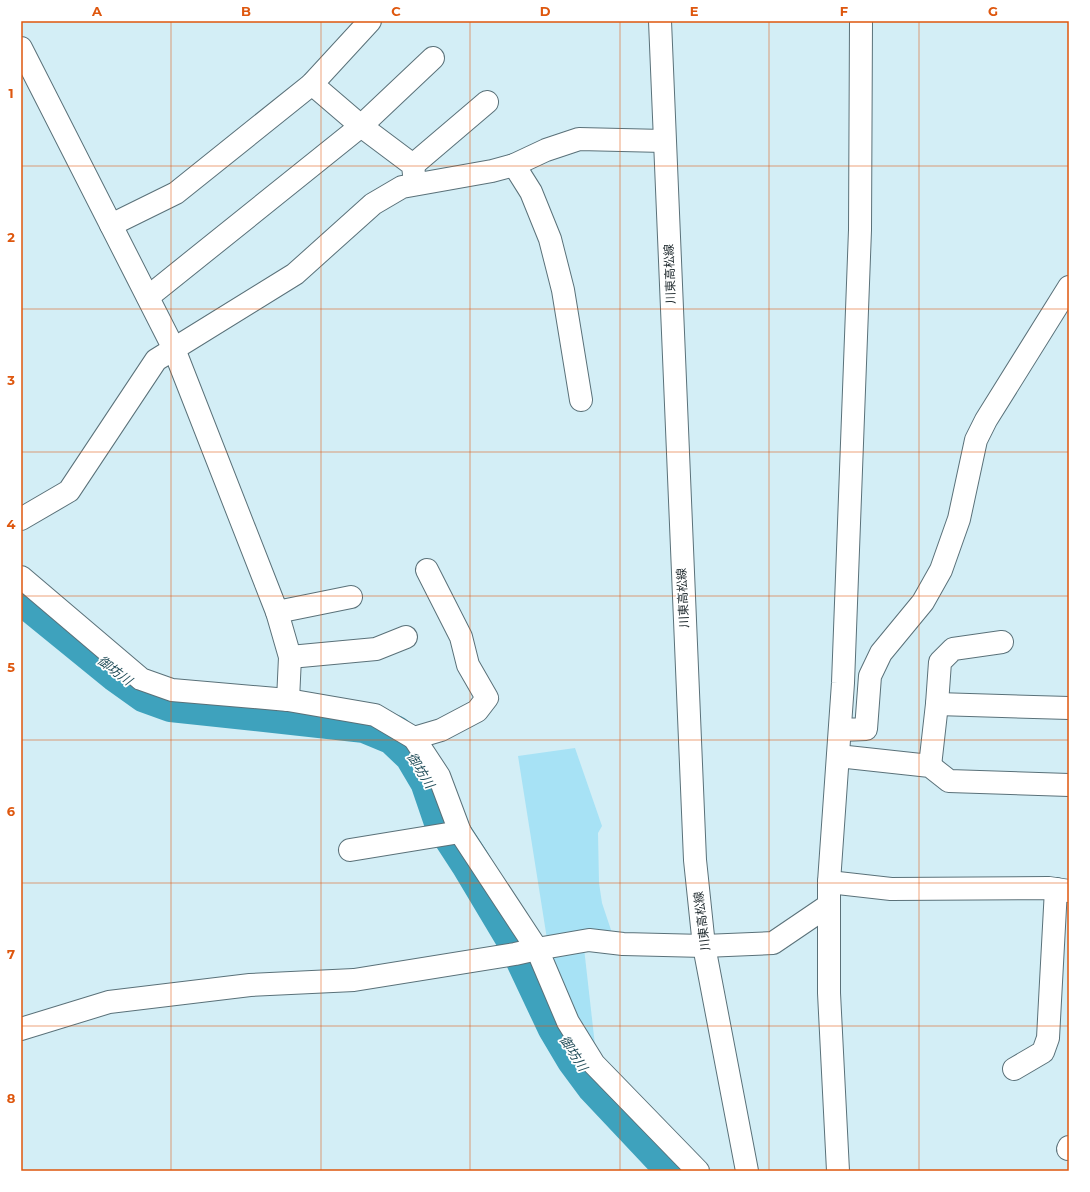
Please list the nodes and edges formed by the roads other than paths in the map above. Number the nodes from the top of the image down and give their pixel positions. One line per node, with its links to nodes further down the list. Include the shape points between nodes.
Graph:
1 (370, 21): 6 (street)
2 (660, 21): 9 (street, 川東高松線)
3 (861, 21): 28 (street, via 860,230)
4 (21, 48): 12 (street)
5 (433, 58): 8 (street)
6 (312, 84): 8 (street); 12 (street, via 176,192)
7 (487, 102): 11 (street)
8 (361, 126): 11 (street); 14 (street)
9 (664, 142): 10 (street, via 579,139 546,150); 38 (street, 川東高松線, via 695,860)
10 (514, 165): 11 (street, via 492,171); 16 (street, via 531,192 550,238 562,290)
11 (414, 175): 15 (street, via 402,187 374,204 295,274)
12 (111, 225): 14 (street)
13 (1069, 287): 28 (street, via 976,440 959,519 941,570 923,602 881,653 870,676 866,729)
14 (148, 297): 15 (street)
15 (174, 349): 17 (street, via 156,360 69,491); 21 (street)
16 (581, 400)
17 (21, 519)
18 (427, 570): 29 (street, via 460,637 468,665 487,698 477,711 441,730)
19 (21, 577): 25 (street, via 141,679 172,690)
20 (351, 597): 21 (street)
21 (277, 612): 24 (street)
22 (406, 637): 24 (street, via 376,649)
23 (1002, 642): 26 (street, via 953,649 940,662)
24 (290, 657): 25 (street)
25 (288, 700): 29 (street, via 375,715)
26 (937, 704): 27 (street); 31 (street)
27 (1069, 708)
28 (840, 730): 30 (street)
29 (414, 738): 33 (street, via 440,776)
30 (838, 756): 31 (street); 35 (street)
31 (930, 766): 32 (street, via 949,781)
32 (1069, 785)
33 (454, 834): 34 (street); 39 (street)
34 (350, 850)
35 (829, 882): 36 (street, via 891,889); 37 (street)
36 (1062, 890): 41 (street, via 1048,1038 1043,1052)
37 (829, 905): 38 (street, via 773,943); 44 (street, via 828,993)
38 (704, 946): 39 (street, via 624,944 589,940); 43 (street, 川東高松線)
39 (526, 952): 40 (street, via 354,980 250,985 110,1002); 42 (street, via 594,1064)
40 (21, 1029)
41 (1014, 1069)
42 (698, 1171)
43 (747, 1171)
44 (838, 1171)

